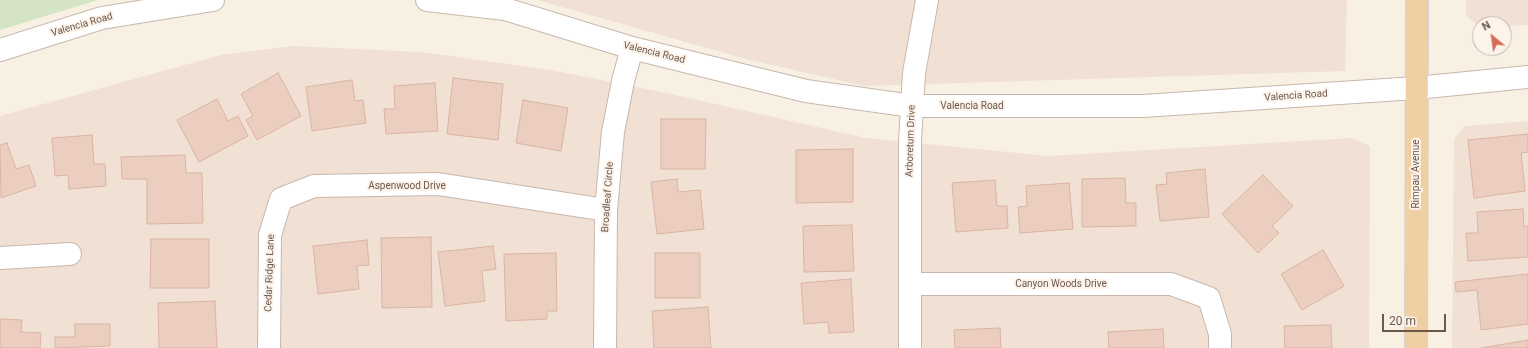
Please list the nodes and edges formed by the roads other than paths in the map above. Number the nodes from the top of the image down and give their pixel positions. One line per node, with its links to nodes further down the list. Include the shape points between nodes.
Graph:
1 (213, 0): 6 (street, Valencia Road, via 102,18)
2 (427, 0): 5 (street, Valencia Road, via 504,9)
3 (927, 0): 9 (street, Arboretum Drive, via 914,73)
4 (1417, 0): 8 (main road, Rimpau Avenue)
5 (632, 48): 9 (street, Valencia Road, via 806,91); 11 (street, Broadleaf Circle, via 613,132)
6 (0, 50)
7 (1528, 77): 8 (street, Valencia Road)
8 (1416, 88): 9 (street, Valencia Road, via 1142,106); 19 (main road, Rimpau Avenue)
9 (912, 106): 14 (street, Arboretum Drive)
10 (281, 199): 11 (street, Aspenwood Drive, via 314,186 438,184); 15 (street, Cedar Ridge Lane, via 270,235)
11 (606, 210): 16 (street, Broadleaf Circle)
12 (70, 254): 13 (street)
13 (0, 258)
14 (910, 284): 17 (street, Arboretum Drive); 18 (street, Canyon Woods Drive, via 1171,284 1209,298 1220,334)
15 (269, 348)
16 (605, 348)
17 (910, 348)
18 (1220, 348)
19 (1416, 348)

